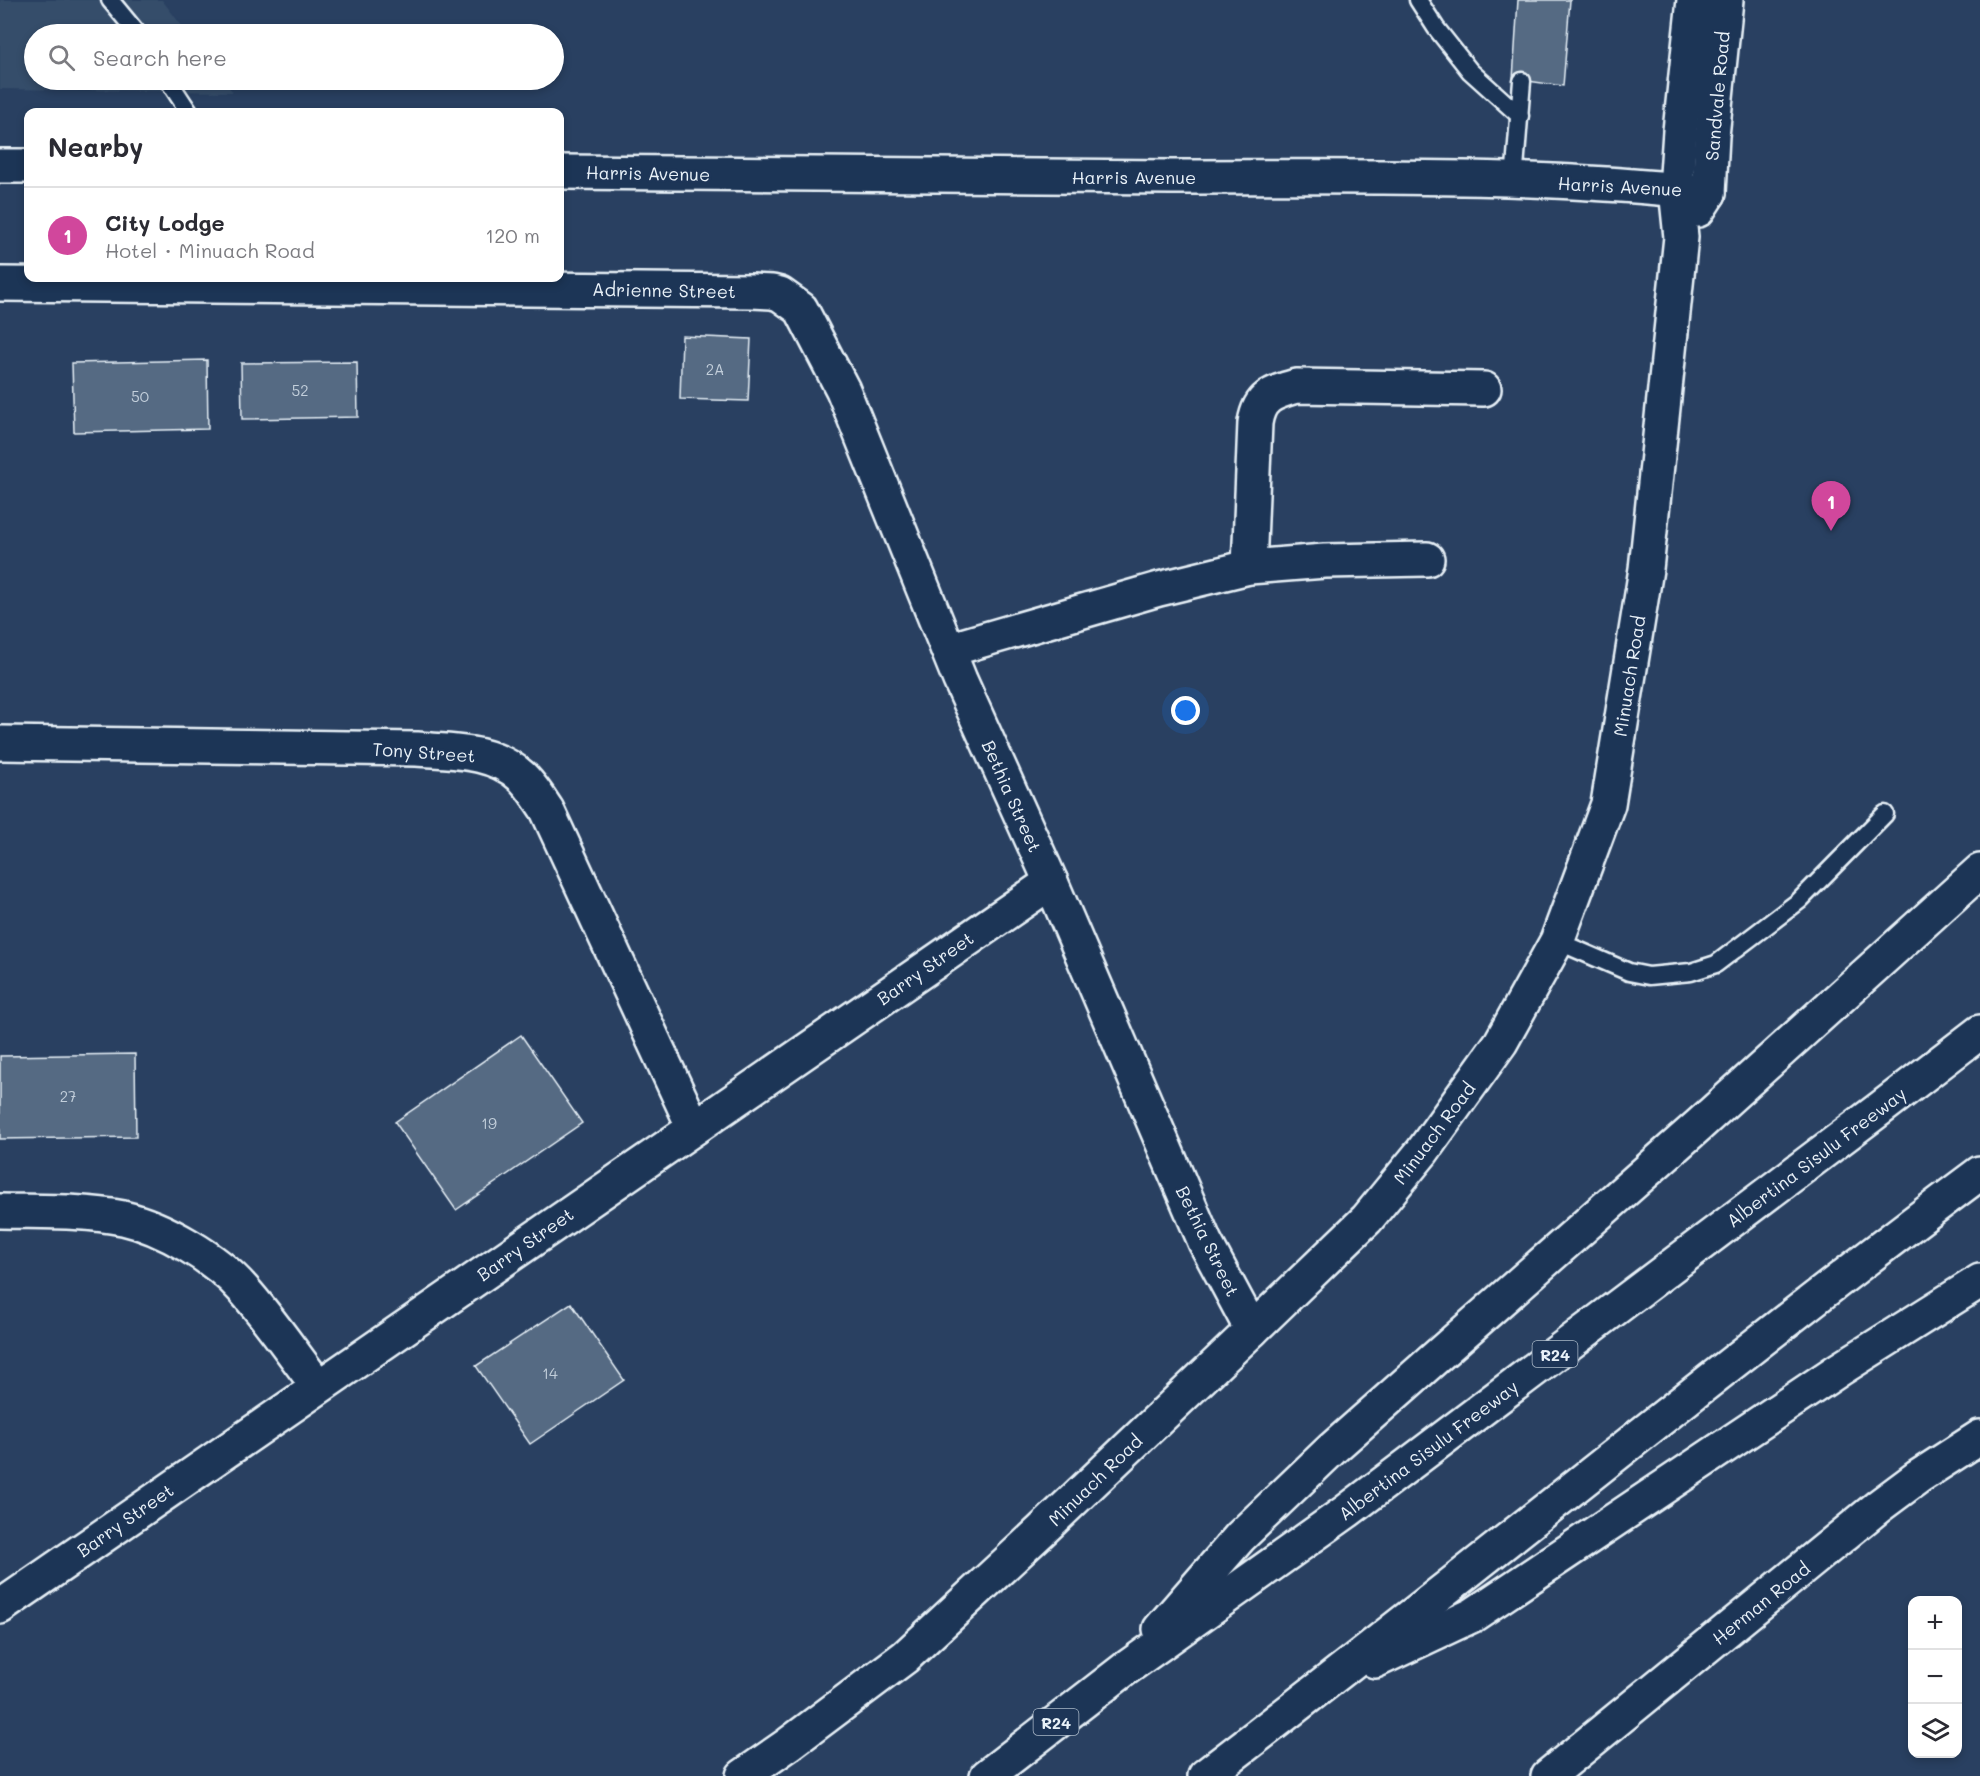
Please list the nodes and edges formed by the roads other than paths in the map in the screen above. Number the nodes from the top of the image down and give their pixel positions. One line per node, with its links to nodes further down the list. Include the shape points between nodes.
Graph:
1 (110, 0): 5 (lane)
2 (1418, 0): 9 (lane, via 1470,71)
3 (1694, 0): 14 (main road, Sandvale Road)
4 (1726, 0): 15 (main road, Sandvale Road)
5 (130, 24)
6 (1522, 81): 9 (lane)
7 (175, 90): 8 (lane)
8 (186, 108)
9 (1520, 116): 13 (lane)
10 (0, 166): 11 (main road)
11 (24, 166)
12 (564, 172): 13 (main road, Harris Avenue)
13 (1514, 180): 14 (main road, Harris Avenue)
14 (1676, 189): 15 (main road, Harris Avenue); 16 (main road, Sandvale Road)
15 (1709, 193): 16 (main road)
16 (1681, 237): 27 (main road, Minuach Road, via 1646,569 1608,804)
17 (0, 284): 18 (main road, Adrienne Street)
18 (752, 291): 22 (main road, Bethia Street, via 780,294 795,303 808,319 843,390)
19 (1484, 389): 21 (main road, via 1296,386 1272,395 1259,407 1255,423)
20 (1427, 559): 21 (main road)
21 (1249, 567): 22 (main road)
22 (948, 650): 26 (main road, Bethia Street)
23 (0, 743): 29 (main road, Tony Street, via 417,749 494,758 523,778 547,810)
24 (1885, 814): 27 (lane, via 1799,901 1716,964 1691,972 1649,976 1629,972)
25 (1980, 871): 37 (main road, via 1332,1449 1240,1537)
26 (1051, 882): 29 (main road, Barry Street); 33 (main road, Bethia Street, via 1205,1242)
27 (1557, 941): 33 (main road, Minuach Road, via 1501,1042 1422,1152 1367,1218)
28 (1980, 1032): 37 (main road, Albertina Sisulu Freeway / R24, via 1347,1511)
29 (694, 1128): 34 (main road, Barry Street)
30 (1980, 1173): 38 (main road, via 1849,1271)
31 (0, 1211): 34 (main road, via 100,1214 125,1218 177,1238 242,1288)
32 (1980, 1281): 38 (main road, via 1473,1615)
33 (1252, 1330): 39 (main road, Minuach Road, via 905,1657)
34 (318, 1386): 36 (main road, Barry Street)
35 (1980, 1437): 42 (main road, Herman Road, via 1879,1506)
36 (0, 1607)
37 (1125, 1669): 40 (main road, Albertina Sisulu Freeway / R24)
38 (1325, 1685): 41 (main road)
39 (743, 1776)
40 (987, 1776)
41 (1205, 1776)
42 (1548, 1776)

